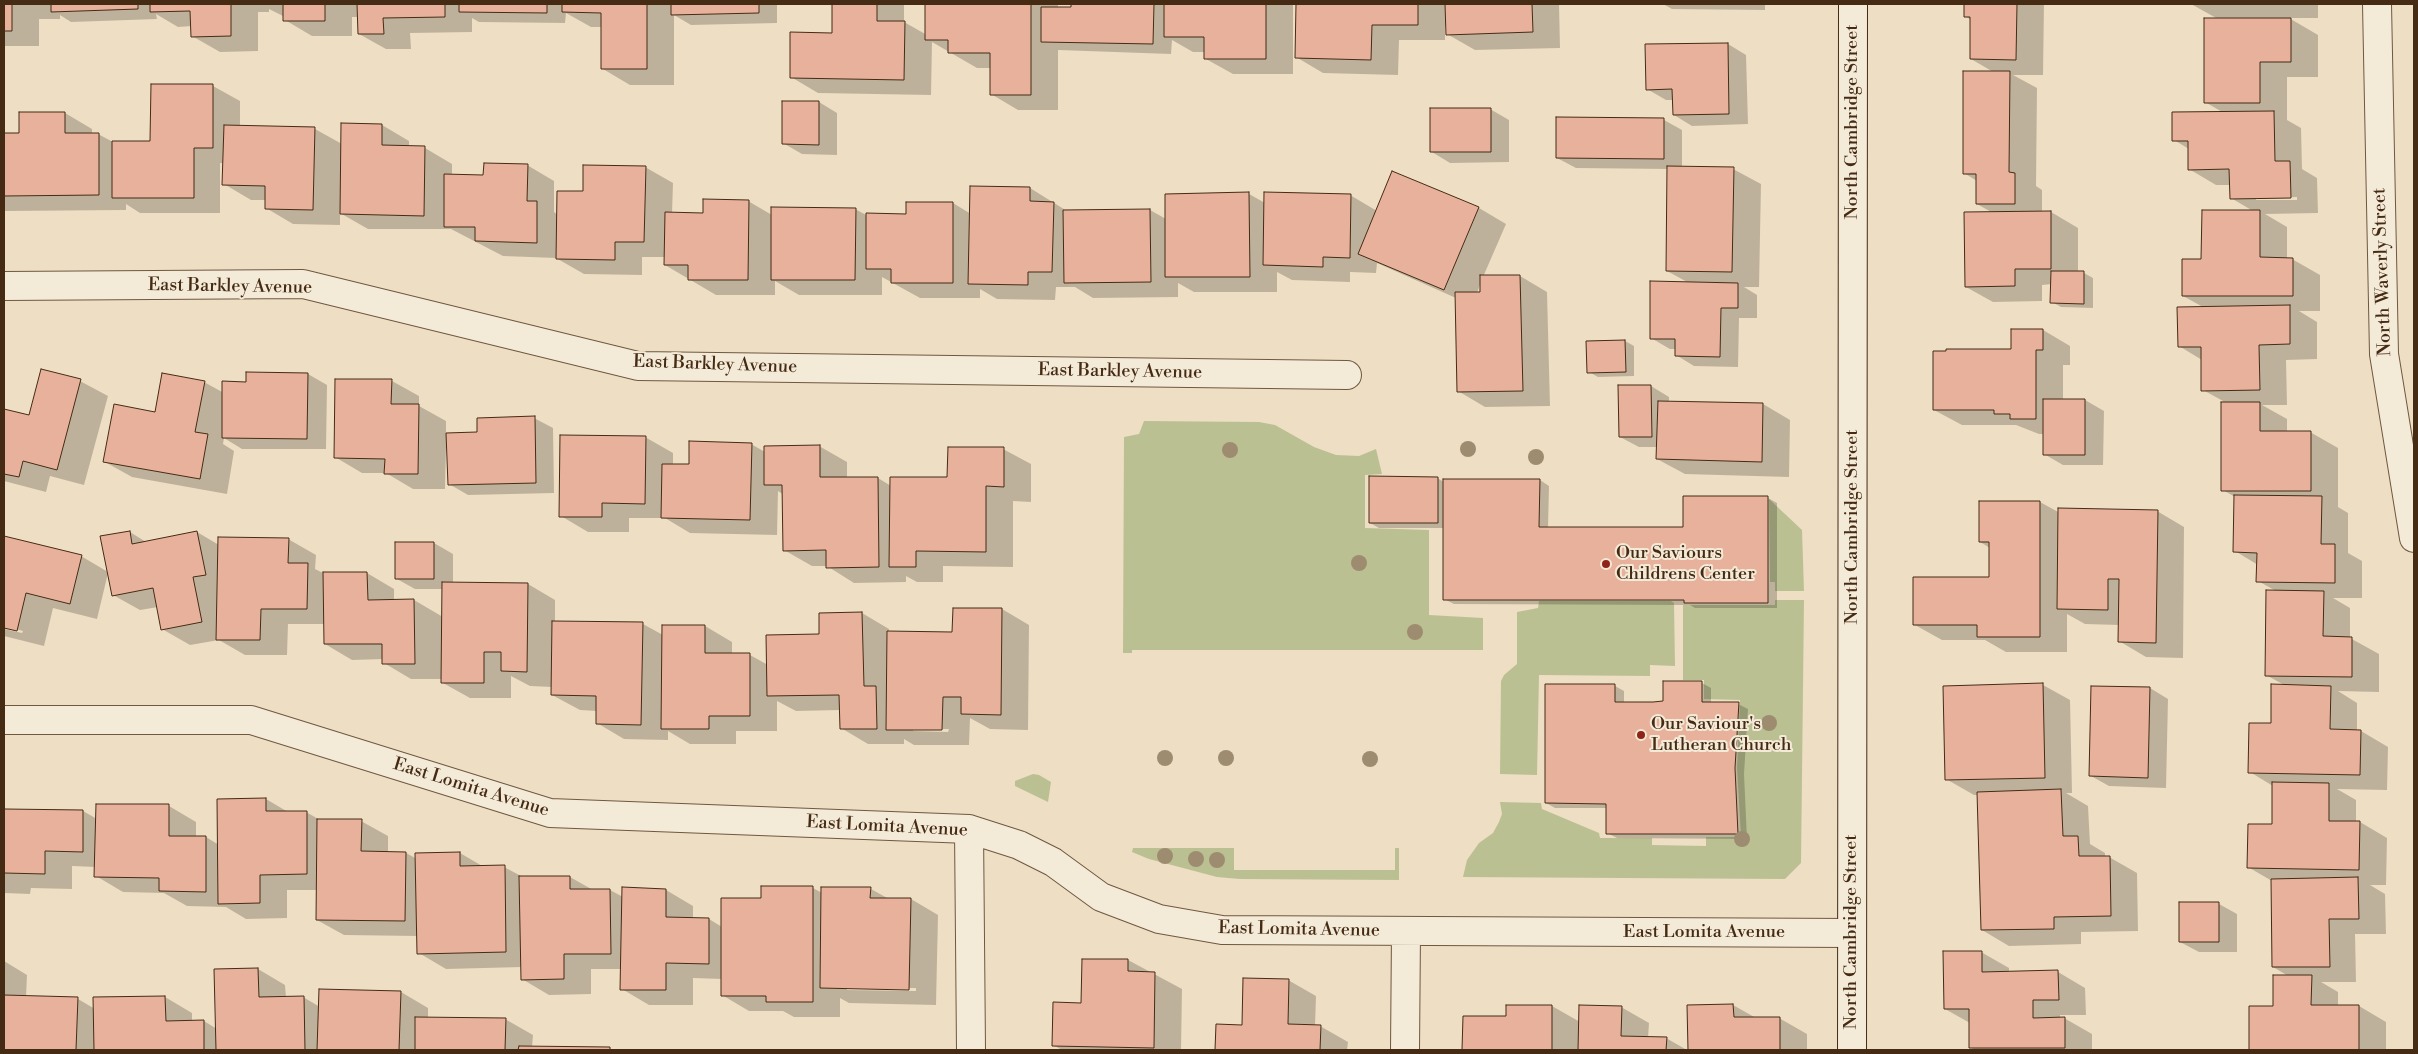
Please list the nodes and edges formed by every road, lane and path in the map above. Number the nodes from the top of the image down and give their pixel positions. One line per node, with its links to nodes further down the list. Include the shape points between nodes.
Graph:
1 (1853, 4): 9 (street, North Cambridge Street)
2 (2377, 4): 5 (street, North Waverly Street, via 2384,354)
3 (4, 286): 4 (street, East Barkley Avenue, via 303,284 638,366)
4 (1346, 375)
5 (2414, 538)
6 (4, 720): 7 (street, East Lomita Avenue, via 251,720 550,814)
7 (969, 829): 8 (street, East Lomita Avenue, via 1018,845 1053,862 1101,897 1159,918 1222,930); 10 (street)
8 (1406, 932): 9 (street, East Lomita Avenue); 11 (street)
9 (1852, 934): 12 (street, North Cambridge Street)
10 (971, 1050)
11 (1405, 1050)
12 (1852, 1050)

